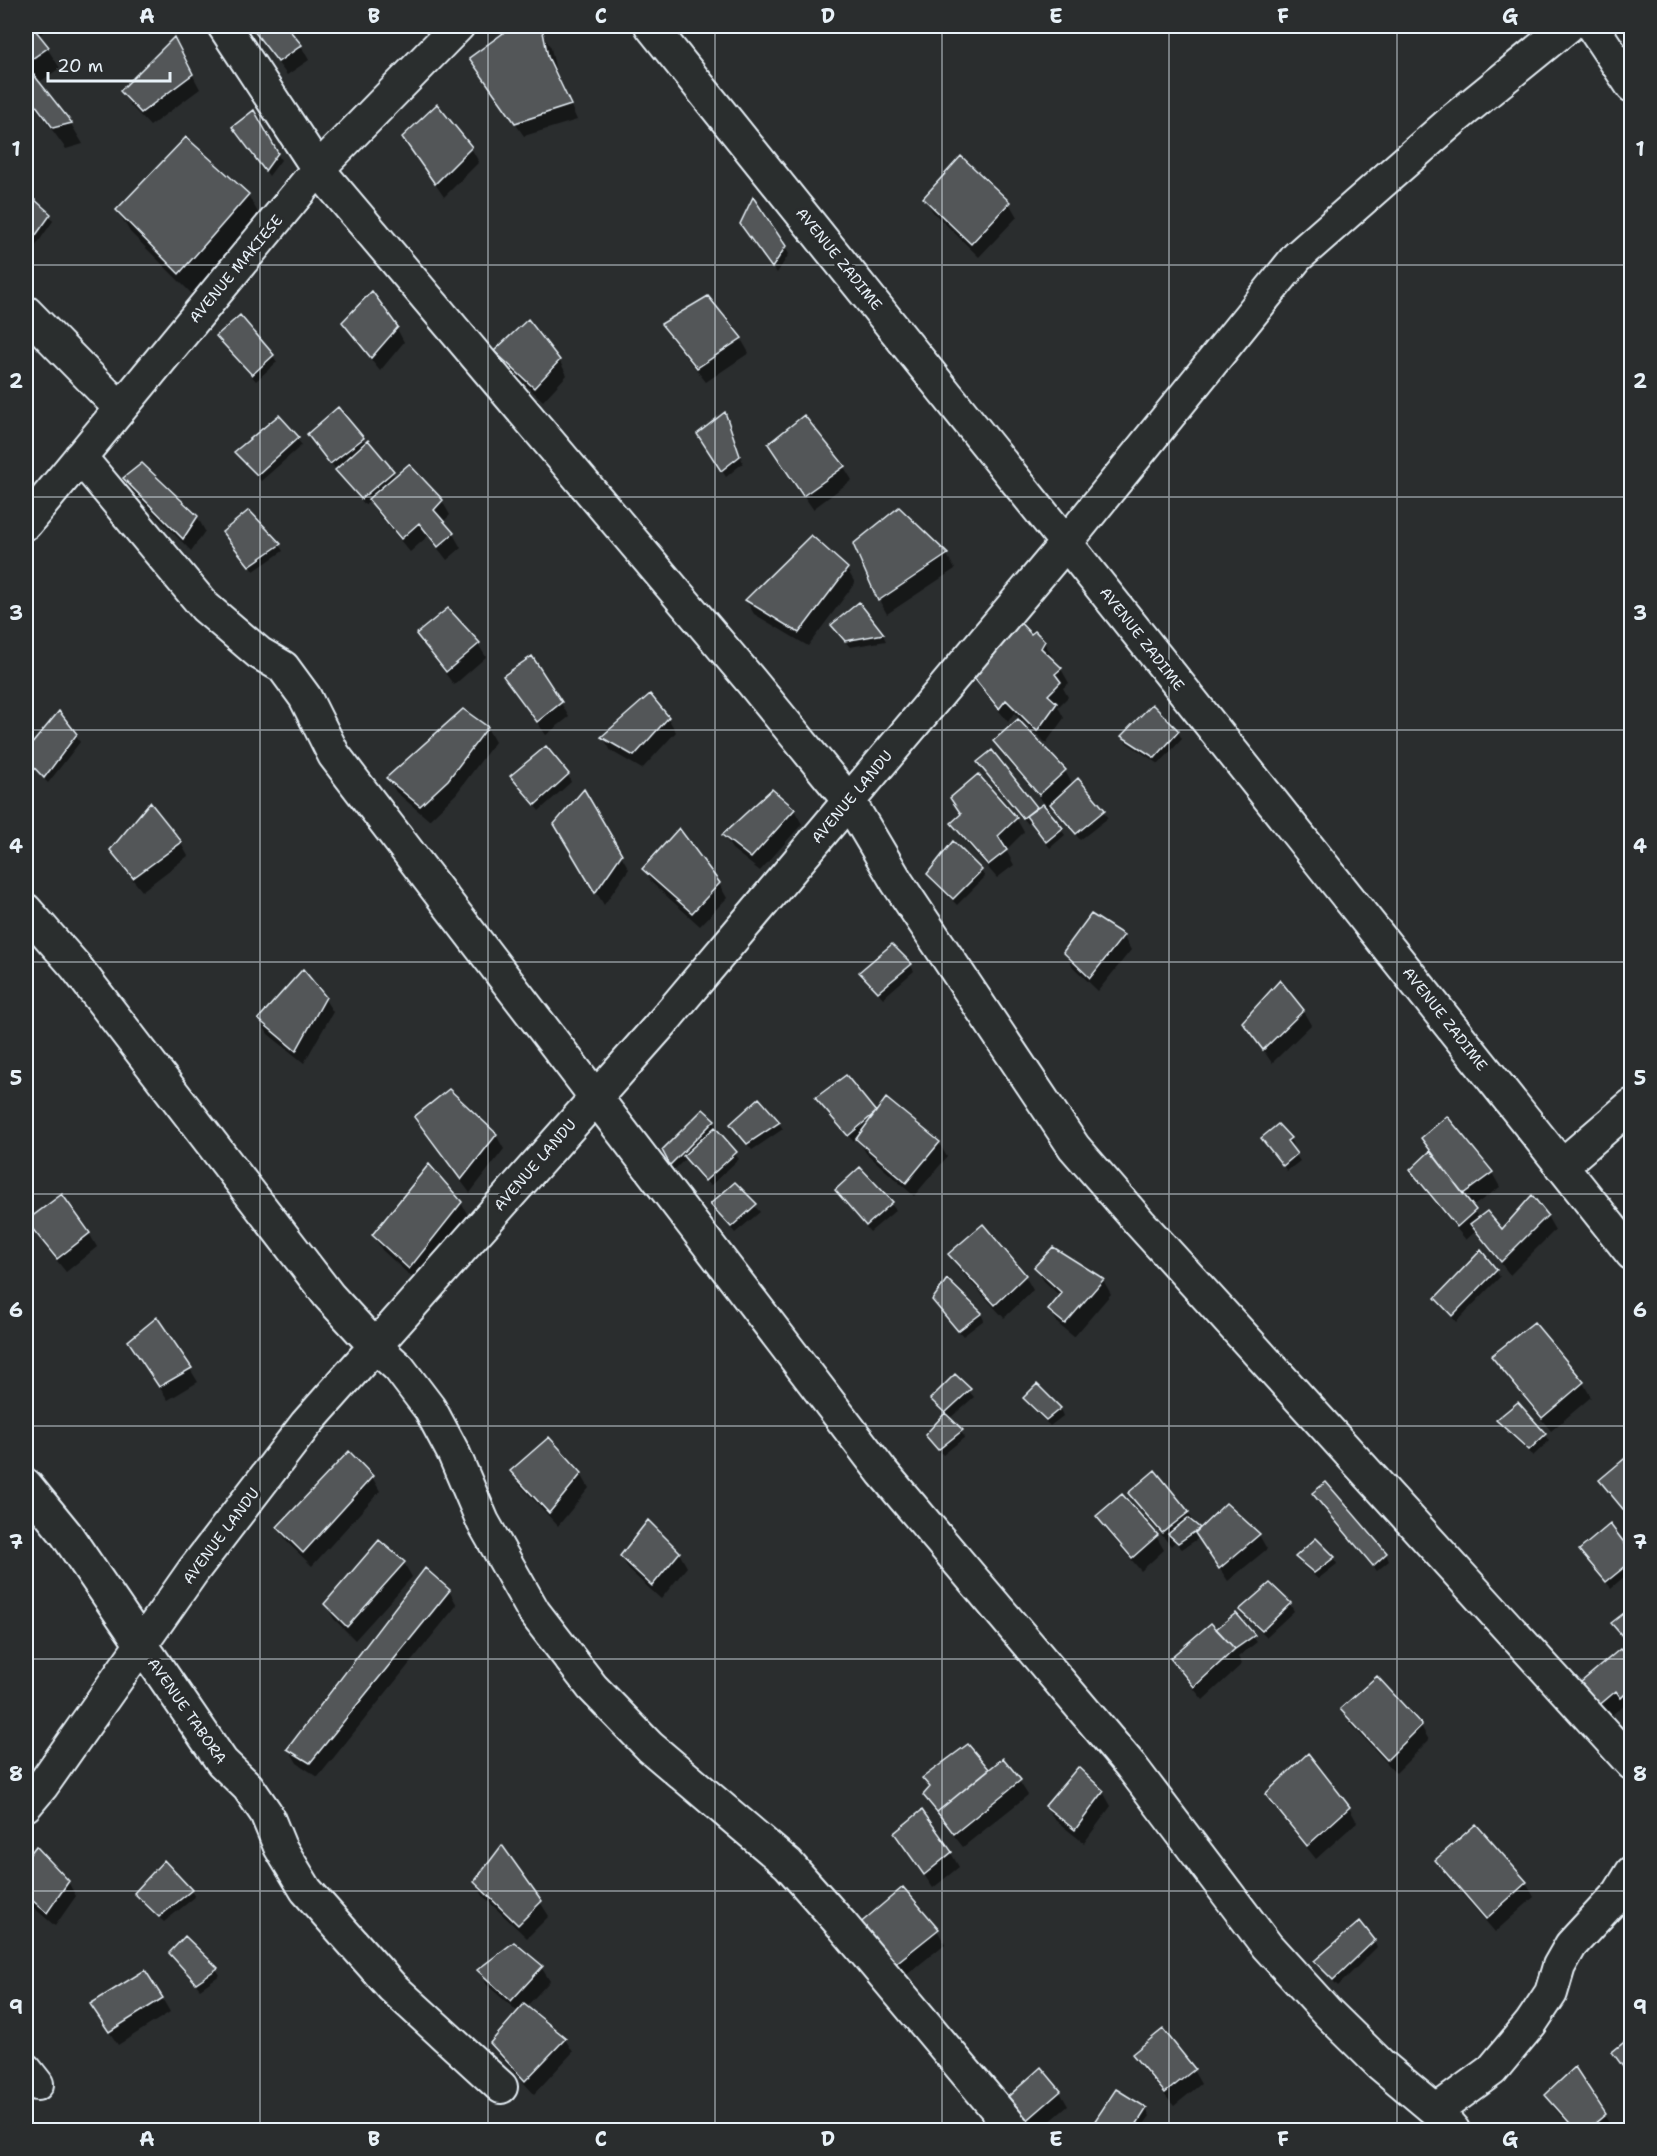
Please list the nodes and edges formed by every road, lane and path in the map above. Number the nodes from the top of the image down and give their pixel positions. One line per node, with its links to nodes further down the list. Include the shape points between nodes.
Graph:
1 (224, 26): 7 (street)
2 (458, 26): 7 (street, AVENUE MAKIESE)
3 (651, 26): 12 (street, AVENUE ZADIME)
4 (1568, 26): 12 (street, AVENUE LANDU, via 1296,257)
5 (1592, 26): 6 (street)
6 (1632, 86)
7 (318, 169): 9 (street, AVENUE MAKIESE); 13 (street)
8 (26, 312): 9 (street)
9 (120, 408): 10 (street, AVENUE MAKIESE)
10 (80, 457): 11 (street, AVENUE MAKIESE); 15 (street, via 204,607 259,653 283,666 305,697 333,755)
11 (26, 523)
12 (1066, 543): 13 (street, AVENUE LANDU); 17 (street, AVENUE ZADIME)
13 (849, 801): 15 (street, AVENUE LANDU); 22 (street, via 897,882 1074,1147)
14 (26, 910): 19 (street, via 76,967 329,1296)
15 (595, 1097): 19 (street, AVENUE LANDU); 26 (street, via 882,1473 1131,1766 1267,1946 1342,2028)
16 (1632, 1105): 17 (street)
17 (1561, 1166): 18 (street, AVENUE ZADIME)
18 (1632, 1254)
19 (375, 1346): 21 (street, AVENUE LANDU, via 306,1424); 27 (street, via 399,1368 430,1409 483,1522 534,1612 592,1687 650,1747 788,1864)
20 (26, 1485): 21 (street, AVENUE TABORA, via 66,1534)
21 (141, 1645): 23 (street, AVENUE LANDU); 25 (street, AVENUE TABORA, via 222,1762 248,1787 266,1813 280,1847 306,1890 392,1987)
22 (1632, 1764)
23 (26, 1805)
24 (1632, 1872): 26 (street, via 1619,1893 1571,1945 1551,1993 1531,2024)
25 (501, 2087)
26 (1445, 2121)
27 (1014, 2130)

